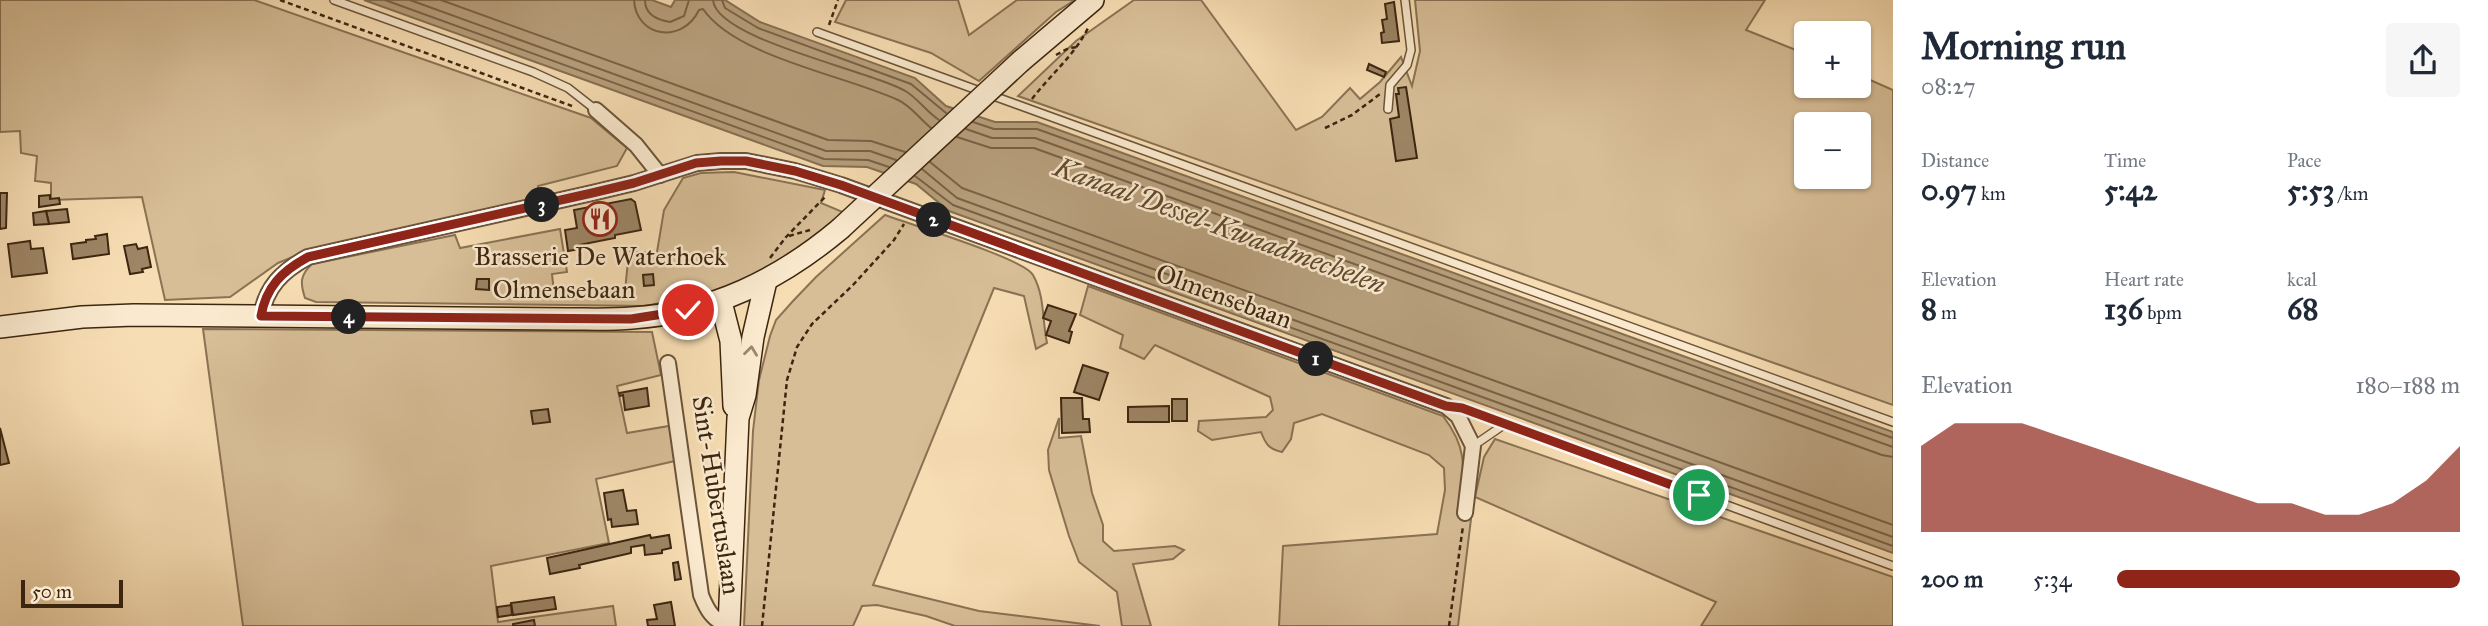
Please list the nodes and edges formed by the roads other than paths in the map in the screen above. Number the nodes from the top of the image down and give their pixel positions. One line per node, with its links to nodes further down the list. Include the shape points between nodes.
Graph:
1 (334, 0): 6 (lane, via 533,72 568,88)
2 (1093, 0): 8 (street, Olmensebaan, bridge, via 1044,39 840,229)
3 (1405, 0): 5 (lane, via 1411,50 1407,65 1390,85)
4 (821, 33): 15 (lane)
5 (1388, 109)
6 (596, 110): 7 (street, via 636,145)
7 (660, 175): 10 (street, Olmensebaan, via 308,257 275,282); 13 (street, Olmensebaan, via 696,163 746,161 795,171)
8 (766, 281): 9 (street, Olmensebaan); 14 (street, Sint-Hubertuslaan, one-way to 8)
9 (720, 302): 10 (street, Olmensebaan, via 631,319); 14 (street, Sint-Hubertuslaan, via 731,341)
10 (261, 316): 11 (street, Olmensebaan, via 82,317)
11 (0, 327)
12 (668, 363): 20 (street, Sint-Hubertuslaan, via 701,596 718,622)
13 (1446, 406): 16 (lane); 17 (street, via 1458,416)
14 (738, 418): 20 (street, Sint-Hubertuslaan)
15 (1893, 422)
16 (1505, 424): 17 (lane); 19 (lane)
17 (1473, 446): 18 (street)
18 (1465, 513)
19 (1893, 566)
20 (729, 626)

